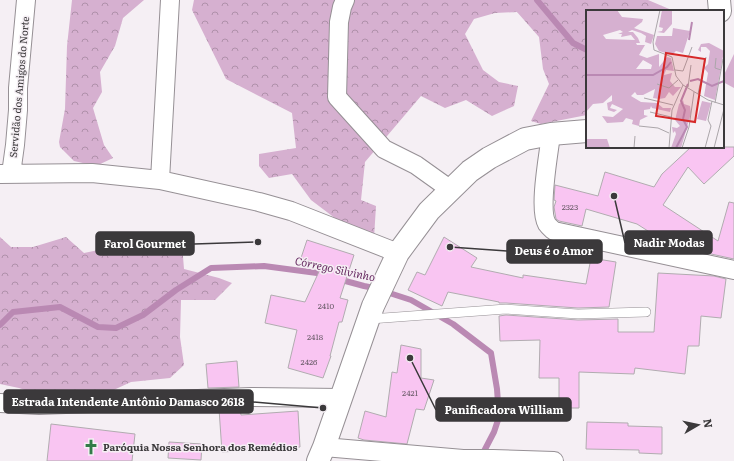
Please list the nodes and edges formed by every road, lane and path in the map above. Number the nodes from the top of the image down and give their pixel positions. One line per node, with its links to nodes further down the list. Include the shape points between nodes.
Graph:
1 (26, 0): 8 (street, Servidão dos Amigos do Norte, via 15,145)
2 (170, 0): 9 (street)
3 (345, 0): 10 (street, via 339,22 337,97 384,149 416,165)
4 (719, 0): 5 (main road)
5 (720, 10)
6 (586, 131): 7 (main road)
7 (551, 134): 10 (main road, via 524,139 489,158 470,171); 12 (street, via 543,211 547,224 554,231)
8 (6, 174): 9 (street, via 92,173)
9 (160, 180): 11 (street, via 291,211)
10 (451, 190): 11 (main road, via 429,211)
11 (398, 253): 14 (main road)
12 (734, 270)
13 (646, 312): 14 (lane, via 578,314 506,309 405,316)
14 (370, 313): 15 (main road)
15 (341, 398): 16 (street, via 252,397 39,405); 17 (main road)
16 (0, 403)
17 (321, 454): 18 (street)
18 (554, 461)

